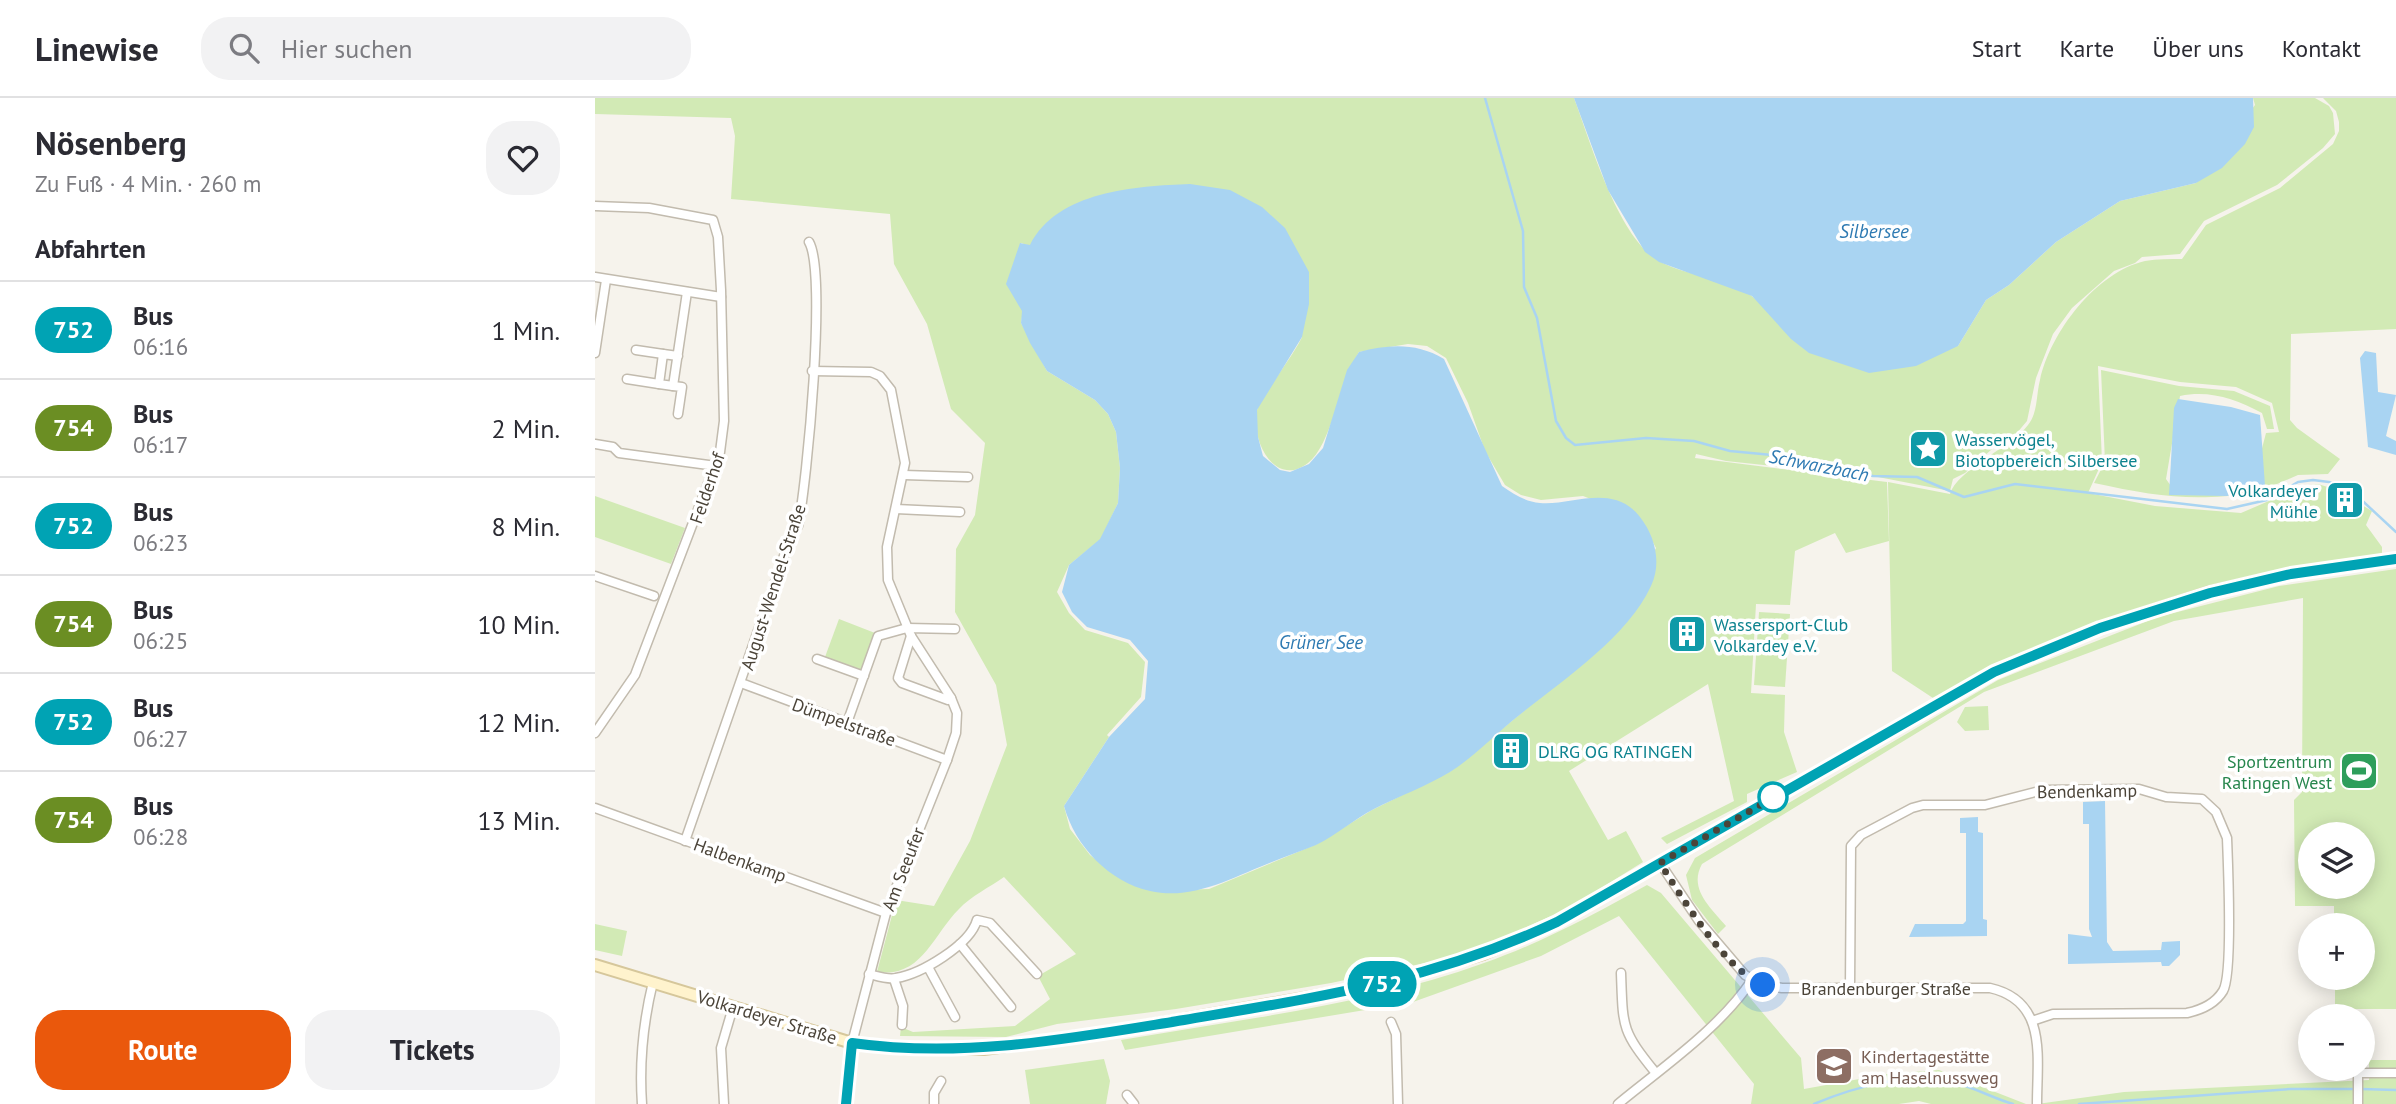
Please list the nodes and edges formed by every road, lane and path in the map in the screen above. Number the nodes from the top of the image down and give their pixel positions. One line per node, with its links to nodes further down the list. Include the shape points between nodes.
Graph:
1 (595, 206): 6 (street, Felderhof, via 649,208 713,220)
2 (809, 242): 11 (street, August-Wendel-Straße, via 815,253)
3 (595, 278): 4 (street)
4 (606, 280): 5 (street); 7 (street)
5 (687, 292): 6 (street); 10 (street)
6 (721, 297): 17 (street, Felderhof, via 724,421)
7 (595, 346)
8 (636, 350): 9 (street)
9 (663, 354): 10 (street); 13 (street)
10 (678, 356): 14 (street)
11 (812, 371): 18 (street, Am Seeufer, via 871,372 887,382 904,444); 29 (street, August-Wendel-Straße, via 806,484 798,526)
12 (627, 380): 13 (street)
13 (659, 384): 14 (street)
14 (673, 386): 15 (street, via 682,387)
15 (678, 414)
16 (595, 444): 17 (street, via 613,447 619,453)
17 (716, 466): 32 (street, Felderhof, via 635,675)
18 (904, 475): 19 (street); 20 (street, Am Seeufer)
19 (968, 477)
20 (896, 509): 21 (street); 26 (street, Am Seeufer, via 887,569)
21 (960, 512)
22 (2396, 559): 36 (main road, Volkardeyer Straße, via 2291,574 2210,593 2100,628 2006,667)
23 (595, 576): 24 (street)
24 (654, 596)
25 (955, 629): 26 (street)
26 (909, 632): 28 (street, via 878,636); 30 (street, Am Seeufer); 30 (street, via 898,678)
27 (817, 659): 28 (street)
28 (864, 676): 31 (street)
29 (741, 684): 31 (street, Dümpelstraße); 35 (street, August-Wendel-Straße)
30 (951, 698): 33 (street, Am Seeufer, via 957,723)
31 (847, 723): 33 (street, Dümpelstraße)
32 (595, 733)
33 (947, 760): 37 (street, Am Seeufer)
34 (595, 808): 35 (street, Halbenkamp)
35 (685, 841): 37 (street, Halbenkamp)
36 (1660, 863): 45 (street, via 1699,921); 54 (main road, Volkardeyer Straße, via 1521,939 1443,968 1378,985 1018,1046 943,1050)
37 (886, 912): 41 (street, Am Seeufer)
38 (960, 944): 40 (street); 42 (street, via 974,931 977,920 991,923); 49 (street)
39 (595, 965): 46 (main road, Volkardeyer Straße)
40 (928, 967): 44 (street); 50 (street)
41 (869, 974): 44 (street); 54 (street, Am Seeufer)
42 (1037, 974)
43 (1621, 974): 55 (street, via 1624,1027 1629,1041)
44 (894, 979): 53 (street, via 903,1006)
45 (1752, 980): 47 (street, Brandenburger Straße, via 1781,988); 55 (street, via 1718,1019)
46 (653, 982): 48 (main road, Volkardeyer Straße); 60 (street, via 643,1023)
47 (1850, 988): 51 (street, Brandenburger Straße, via 1990,988 2014,997); 51 (street, Bendenkamp, via 1851,846 1861,835 1903,811 1923,805 1985,805 2043,790 2139,789 2206,802 2222,820 2227,838 2228,969 2222,992 2207,1006 2187,1013 2053,1014)
48 (733, 1007): 54 (main road, Volkardeyer Straße); 61 (street, via 721,1048)
49 (1011, 1007)
50 (955, 1017)
51 (2032, 1021): 59 (street)
52 (1391, 1022): 65 (street, via 1396,1034)
53 (902, 1025)
54 (852, 1043): 62 (street)
55 (1655, 1072): 66 (street)
56 (2396, 1073): 67 (street, via 2358,1073)
57 (941, 1081): 63 (street)
58 (1127, 1095): 64 (street)
59 (2037, 1102)
60 (642, 1104)
61 (723, 1104)
62 (846, 1104)
63 (934, 1104)
64 (1134, 1104)
65 (1398, 1104)
66 (1618, 1104)
67 (2358, 1104)

